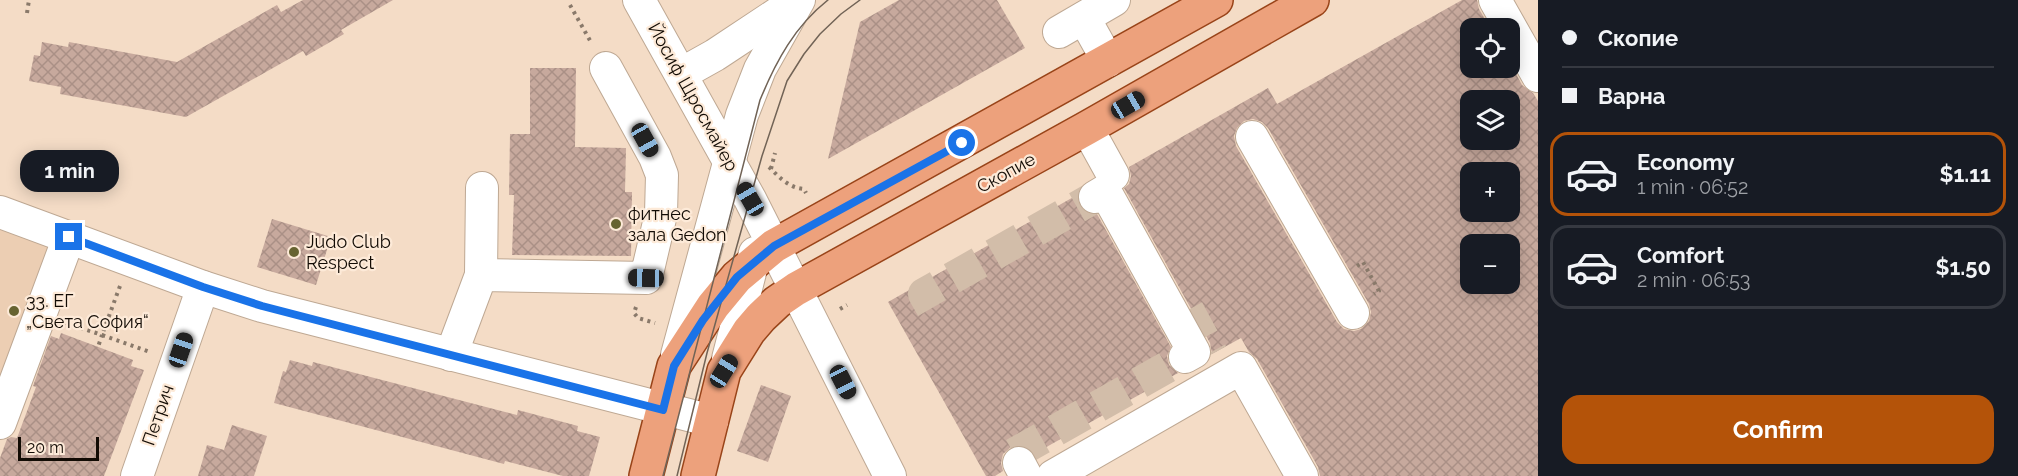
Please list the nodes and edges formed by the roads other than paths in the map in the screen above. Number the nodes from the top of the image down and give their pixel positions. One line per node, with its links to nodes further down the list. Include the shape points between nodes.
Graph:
1 (639, 0): 9 (street, Йосиф Щросмайер)
2 (799, 0): 9 (street); 13 (street, via 760,69)
3 (1114, 0): 7 (street, via 1072,25)
4 (1216, 0): 7 (main road)
5 (1312, 0): 11 (main road, Скопие)
6 (1494, 0): 10 (street)
7 (1108, 61): 17 (main road)
8 (606, 68): 18 (street, via 662,175 661,214 646,278)
9 (681, 74): 13 (street, Йосиф Щросмайер)
10 (1538, 76)
11 (1087, 128): 20 (main road, Скопие); 23 (street, via 1109,196)
12 (1252, 137): 21 (street)
13 (729, 161): 17 (street, Йосиф Щросмайер); 24 (street)
14 (482, 188): 18 (street)
15 (0, 212): 16 (street)
16 (69, 237): 19 (street); 28 (street)
17 (763, 244): 20 (street, Йосиф Щросмайер); 24 (main road, via 713,306); 25 (street)
18 (481, 274): 22 (street)
19 (203, 287): 22 (street); 29 (street, Петрич)
20 (796, 289): 25 (main road, Скопие, via 761,317); 32 (street, Йосиф Щросмайер)
21 (1353, 314)
22 (452, 355): 26 (street)
23 (1201, 355): 33 (street); 34 (street, via 1241,368)
24 (674, 366): 26 (main road)
25 (724, 371): 27 (main road, Скопие)
26 (663, 410): 27 (street); 30 (main road)
27 (712, 421): 31 (main road, Скопие)
28 (0, 423)
29 (137, 476)
30 (646, 476)
31 (698, 476)
32 (890, 476)
33 (1053, 476)
34 (1302, 476)

